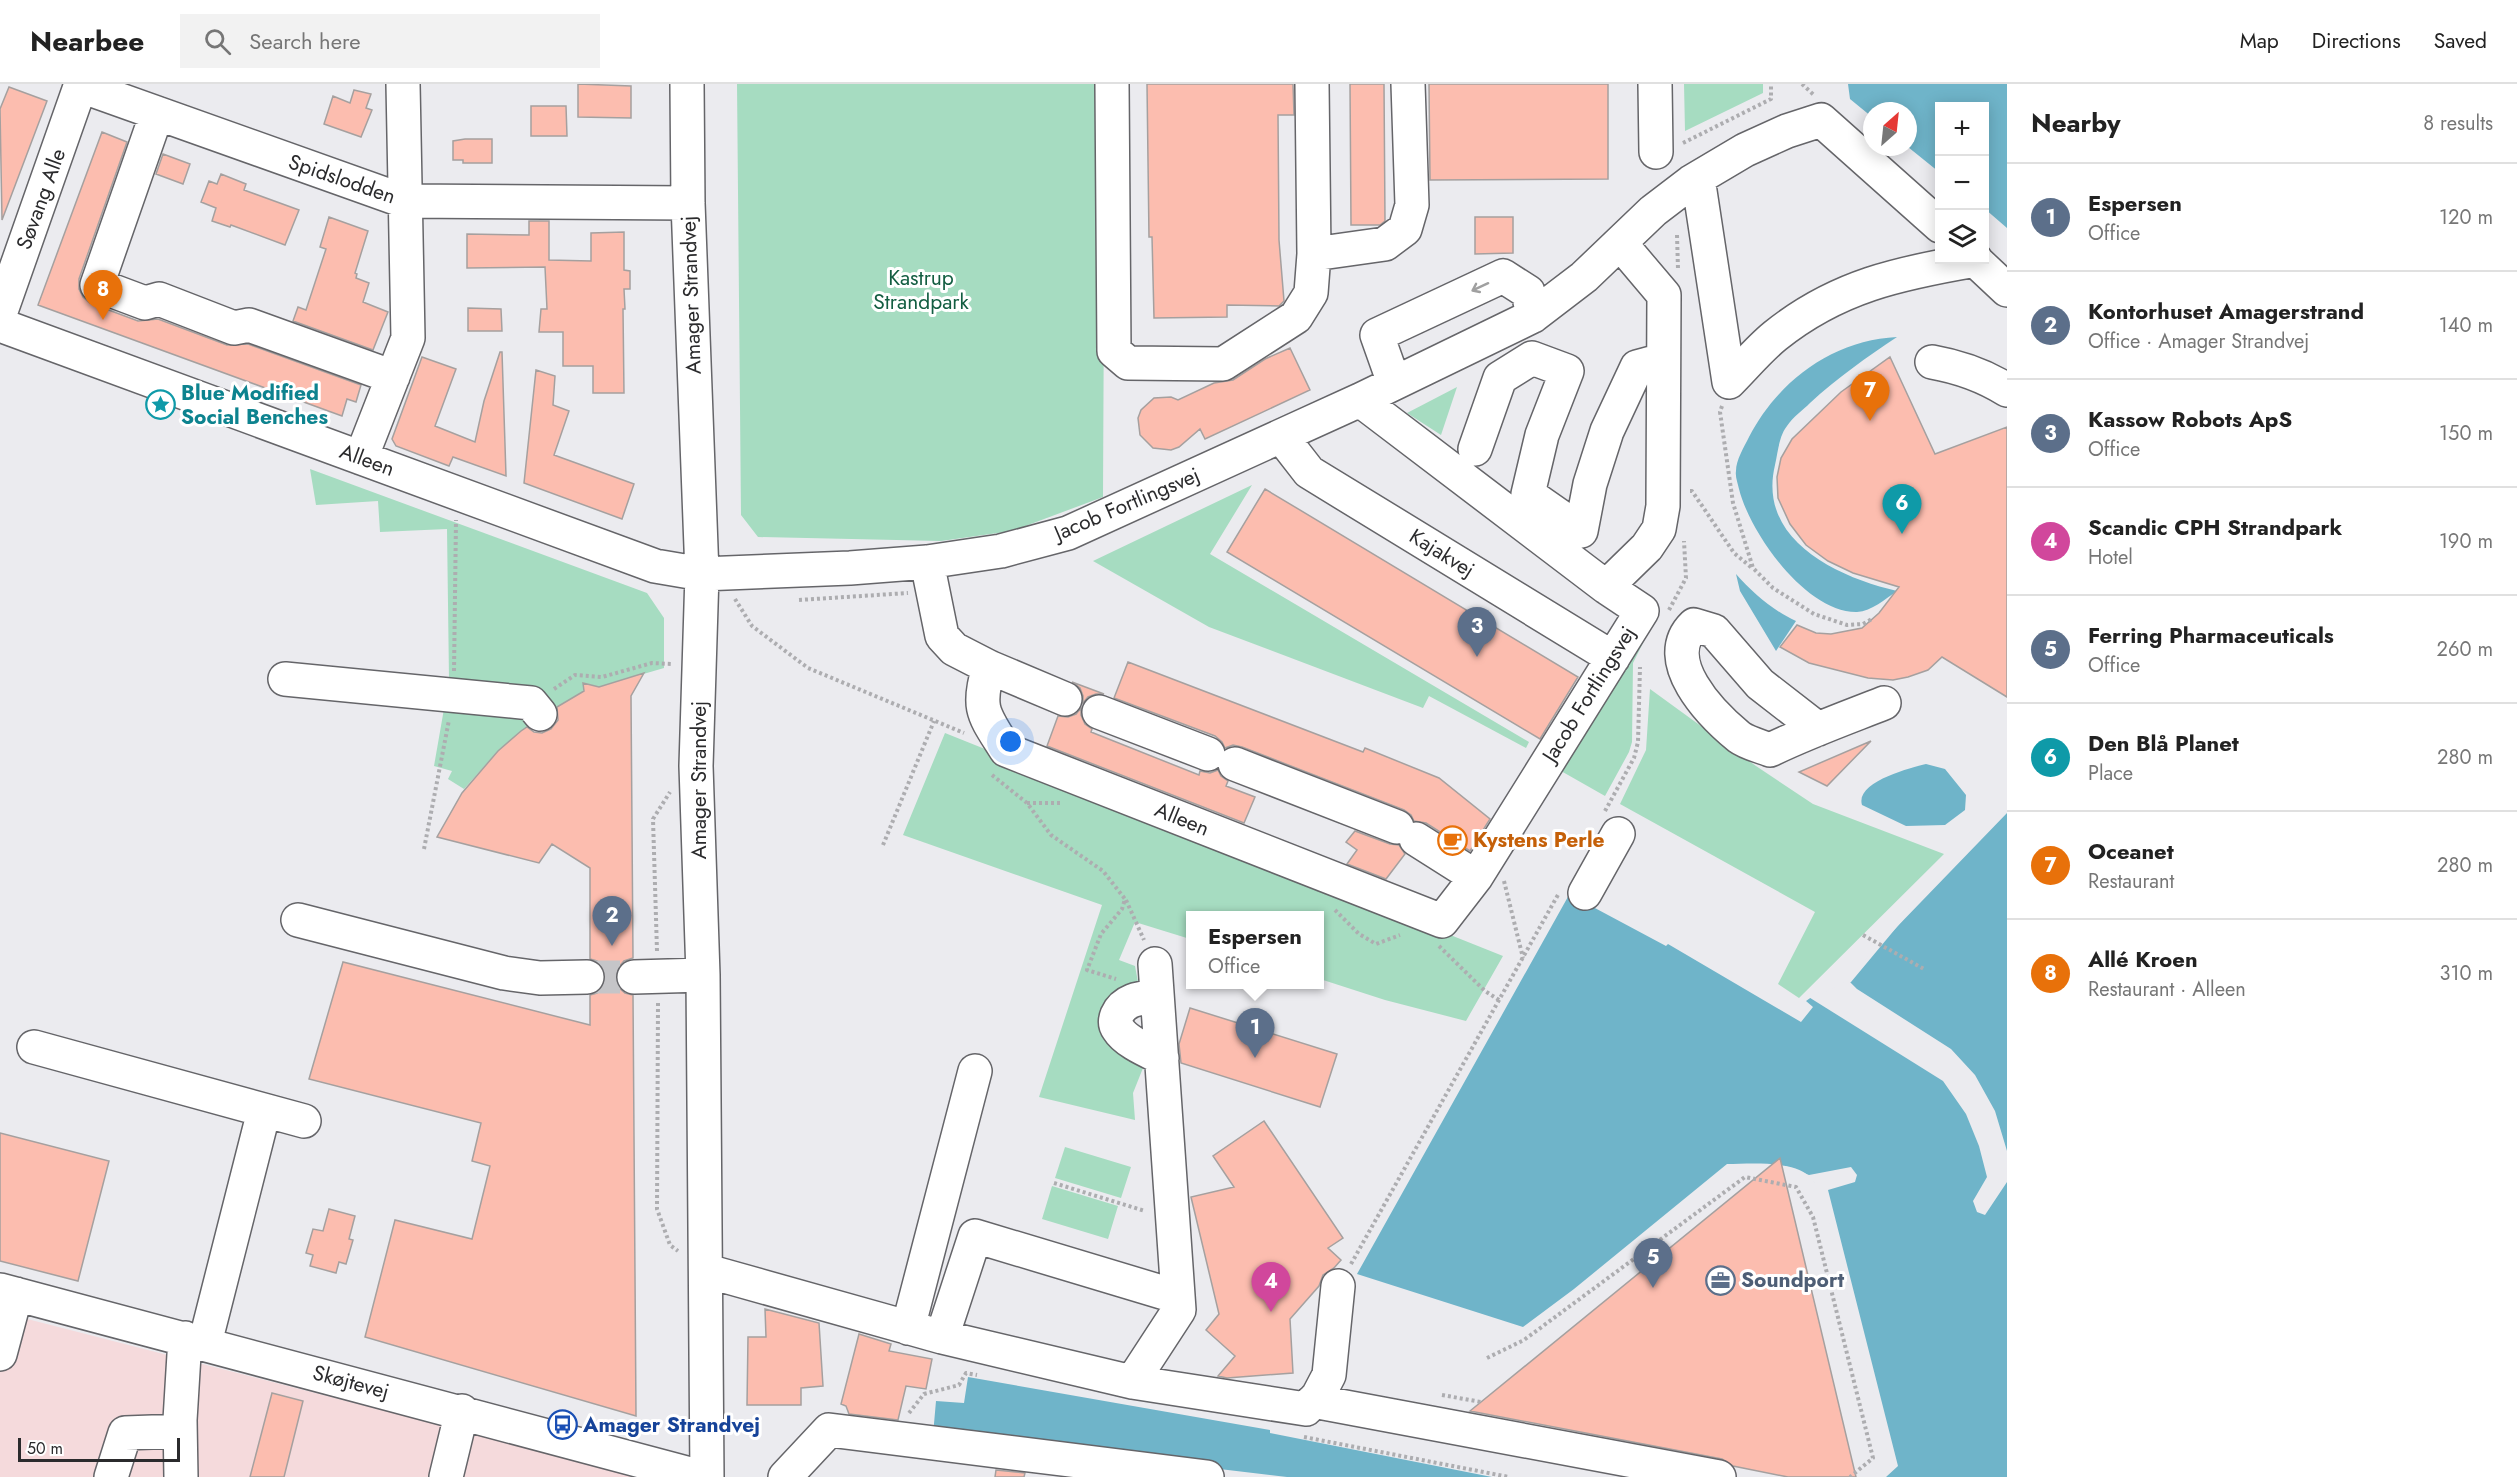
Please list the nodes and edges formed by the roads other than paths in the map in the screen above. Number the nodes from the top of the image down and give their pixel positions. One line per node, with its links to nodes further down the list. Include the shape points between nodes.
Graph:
1 (403, 84): 11 (street)
2 (687, 84): 12 (street, Amager Strandvej)
3 (1112, 84): 15 (street, via 1114,351 1128,363 1223,364 1296,317 1311,293)
4 (1312, 84): 15 (street)
5 (1408, 84): 15 (street, via 1412,205 1405,229 1385,244)
6 (1655, 84): 9 (street)
7 (81, 85): 8 (street, Spidslodden); 19 (street, Søvang Alle)
8 (157, 113): 11 (street, Spidslodden); 24 (street, via 97,285 145,303 159,299 234,328 249,325)
9 (1666, 149)
10 (1698, 178): 13 (street, Jacob Fortlingsvej, via 1744,150 1821,120); 14 (street, Jacob Fortlingsvej, via 1653,211); 16 (street, via 1729,382 1774,337 1823,303 1872,282)
11 (404, 201): 12 (street, Spidslodden); 24 (street, via 408,338)
12 (688, 203): 32 (street, Amager Strandvej)
13 (1935, 222)
14 (1620, 243): 20 (street, Jacob Fortlingsvej); 22 (street, via 1664,295)
15 (1314, 254)
16 (1953, 264)
17 (1980, 264): 18 (street)
18 (2007, 290)
19 (0, 314)
20 (1533, 316): 25 (street, Jacob Fortlingsvej); 25 (street, one-way to 25, via 1528,292 1503,276 1377,335)
21 (0, 325): 30 (street, Alleen)
22 (1663, 360): 29 (street, via 1637,367 1607,431 1590,484 1581,531 1528,494 1542,435 1567,371 1532,358 1500,378); 33 (street, via 1663,506 1659,529 1647,547)
23 (1932, 362): 26 (street, via 1961,367)
24 (393, 377): 30 (street)
25 (1394, 383): 27 (street, Jacob Fortlingsvej)
26 (2007, 390)
27 (1360, 400): 28 (street, Jacob Fortlingsvej); 33 (street, Jacob Fortlingsvej)
28 (1281, 436): 31 (street, Jacob Fortlingsvej, via 1068,533 1001,551); 36 (street, Kajakvej, via 1308,472)
29 (1475, 449)
30 (361, 458): 32 (street, Alleen, via 655,566)
31 (927, 562): 32 (street, Jacob Fortlingsvej); 37 (street, via 942,636 954,648)
32 (702, 574): 50 (street, Amager Strandvej, via 696,766)
33 (1606, 587): 34 (street, Jacob Fortlingsvej)
34 (1642, 611): 35 (street); 36 (street, Jacob Fortlingsvej)
35 (1686, 633): 43 (street, via 1694,625 1714,631 1760,684); 43 (street, via 1682,662 1694,692 1741,738 1770,750)
36 (1613, 658): 45 (street, Jacob Fortlingsvej)
37 (989, 667): 39 (street); 48 (street, Alleen, via 981,703 997,760)
38 (285, 679): 41 (street)
39 (1065, 699)
40 (1884, 703): 43 (street)
41 (535, 709)
42 (1099, 712): 45 (street, via 1406,833)
43 (1818, 729)
44 (1618, 834): 46 (street)
45 (1476, 877): 48 (street, Jacob Fortlingsvej)
46 (1585, 893)
47 (298, 920): 51 (street, via 504,973 540,978)
48 (1442, 921)
49 (1155, 964): 53 (street)
50 (703, 975): 52 (street); 59 (street, Amager Strandvej)
51 (587, 977)
52 (646, 977)
53 (1157, 996): 55 (street); 55 (street, via 1134,999 1120,1007 1115,1020 1128,1039)
54 (34, 1047): 57 (street)
55 (1161, 1058): 62 (street)
56 (975, 1071): 63 (street)
57 (264, 1111): 58 (street); 65 (street)
58 (304, 1121)
59 (707, 1271): 63 (street); 76 (street, Amager Strandvej)
60 (1338, 1286): 68 (street, via 1329,1375)
61 (8, 1292): 65 (street, Skøjtevej); 66 (street)
62 (1178, 1297): 64 (street, via 975,1236); 67 (street, via 1179,1310)
63 (908, 1328): 64 (street)
64 (942, 1337): 67 (street)
65 (195, 1341): 69 (street, Skøjtevej); 70 (street)
66 (0, 1354)
67 (1132, 1382): 68 (street, via 1306,1408)
68 (1313, 1401): 79 (street)
69 (462, 1412): 74 (street); 75 (street, Skøjtevej)
70 (180, 1431): 72 (street, via 125,1433); 73 (street)
71 (1154, 1474): 77 (street, via 829,1430); 78 (street)
72 (111, 1477)
73 (181, 1477)
74 (446, 1477)
75 (701, 1477)
76 (707, 1477)
77 (785, 1477)
78 (1207, 1477)
79 (1719, 1477)

